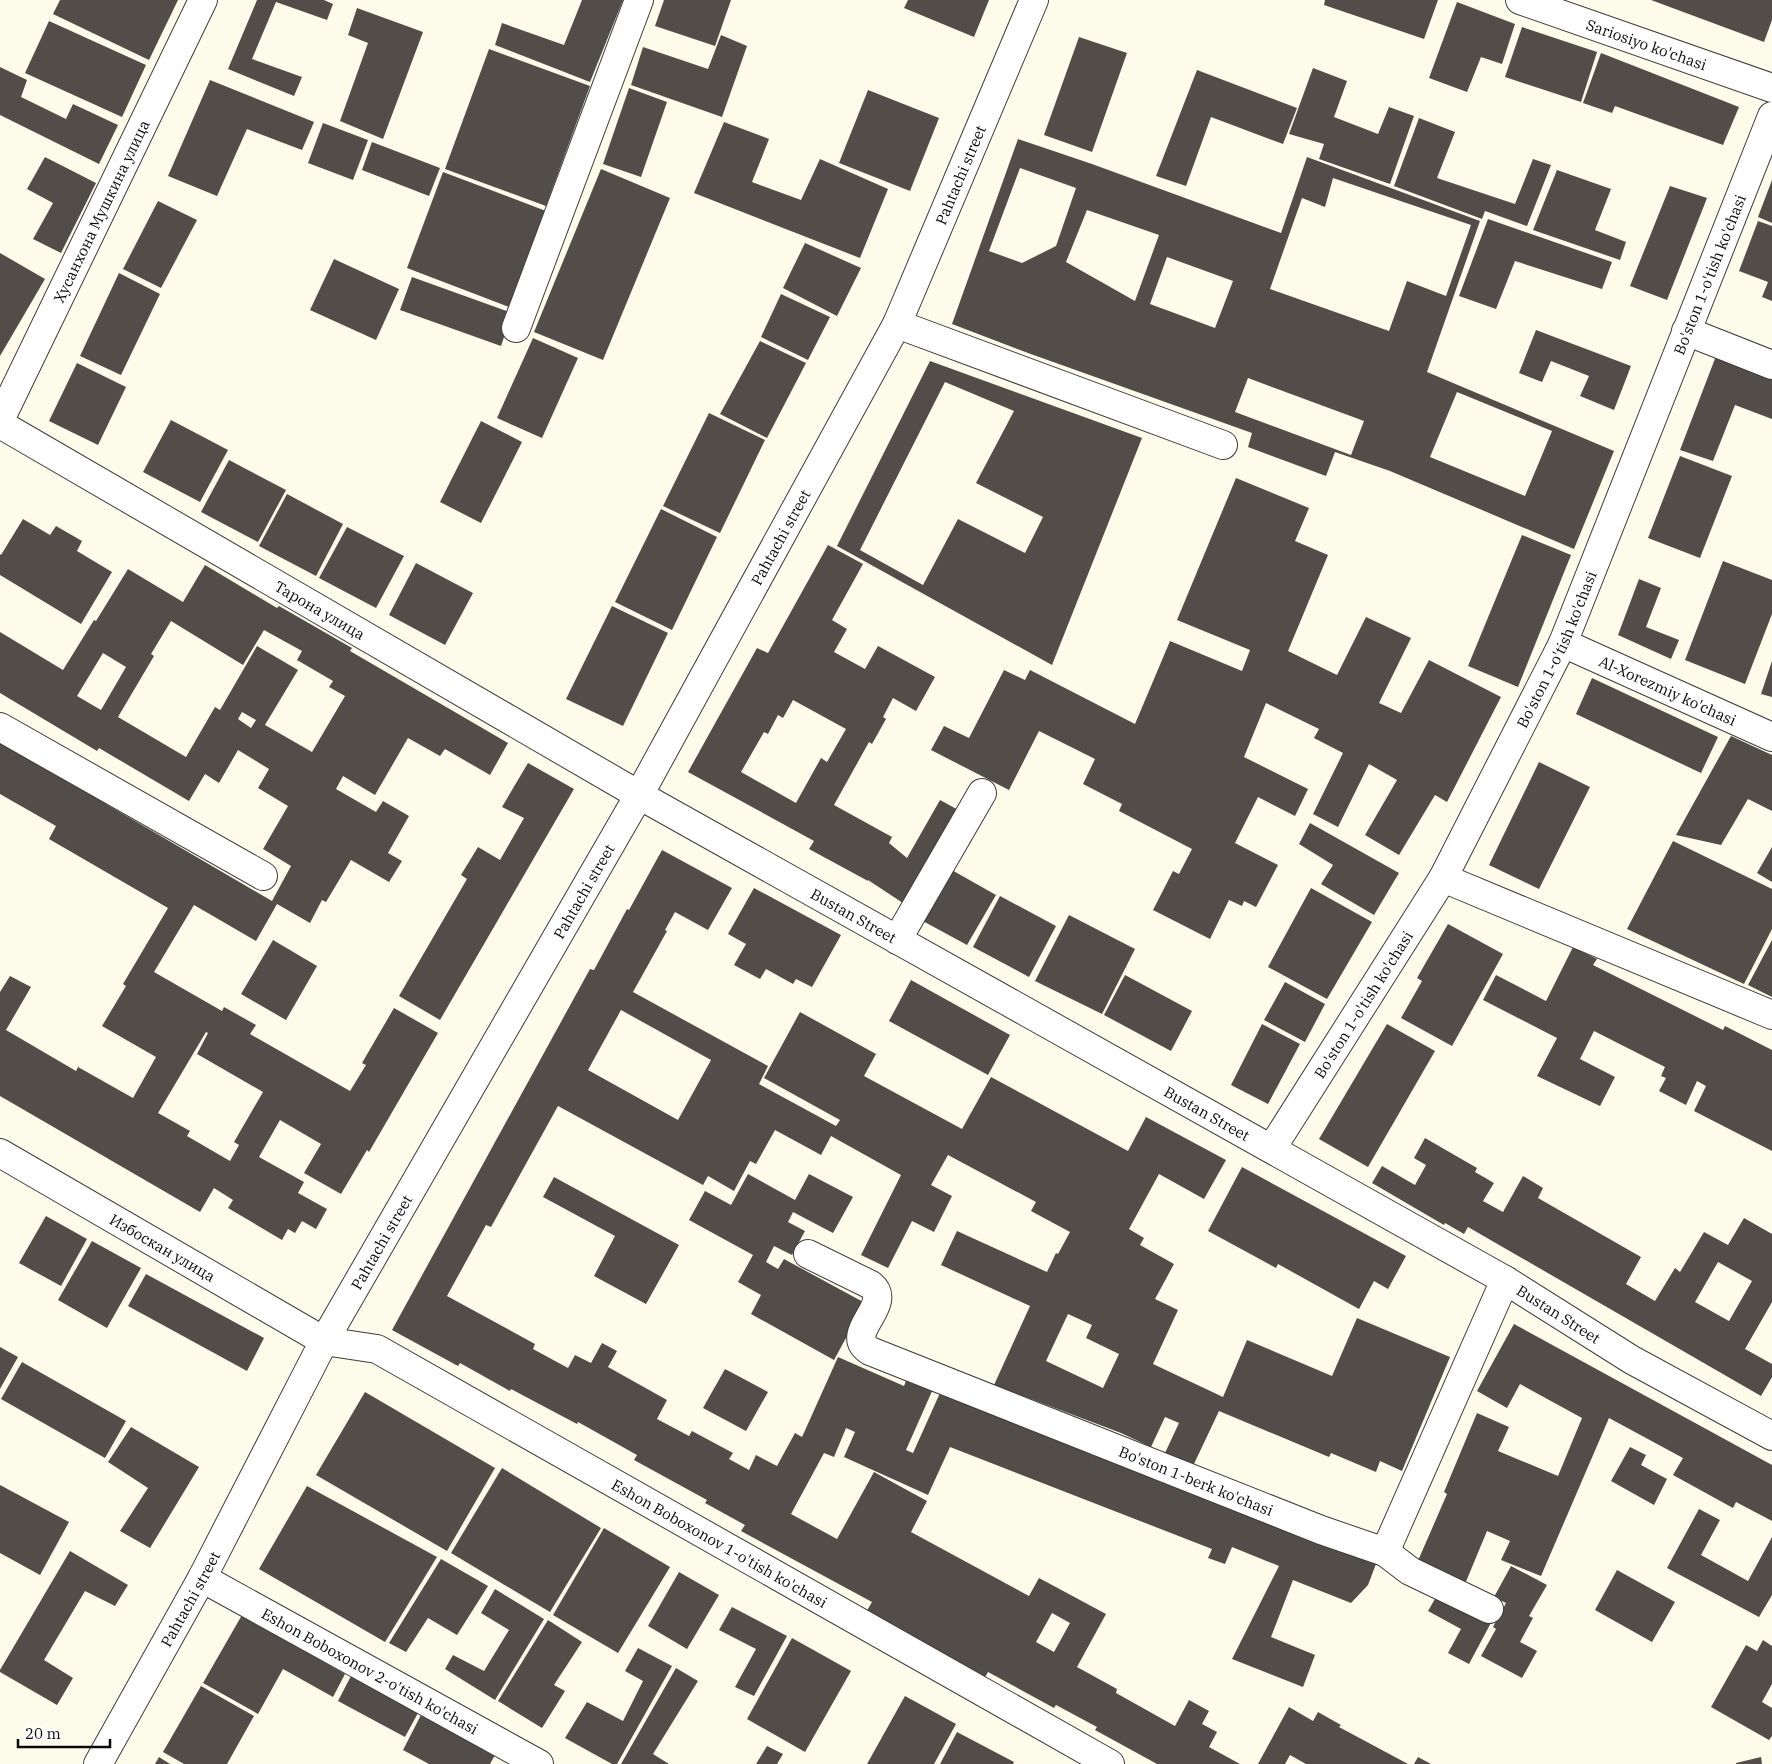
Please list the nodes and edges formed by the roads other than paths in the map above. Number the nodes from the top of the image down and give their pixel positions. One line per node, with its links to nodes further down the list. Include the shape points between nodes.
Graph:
1 (203, 0): 11 (street, Хусанхона Мушкина улица)
2 (639, 0): 8 (street)
3 (1034, 0): 7 (street, Pahtachi street)
4 (1520, 0): 5 (street, Sariosiyo ko'chasi)
5 (1772, 88)
6 (1772, 116): 9 (street, Bo'ston 1-o'tish ko'chasi)
7 (898, 324): 13 (street); 18 (street, Pahtachi street)
8 (516, 328)
9 (1686, 331): 10 (street); 14 (street, Bo'ston 1-o'tish ko'chasi)
10 (1772, 365)
11 (0, 420)
12 (0, 424): 18 (street, Тарона улица)
13 (1223, 445)
14 (1563, 642): 16 (street, Al-Xorezmiy ko'chasi); 20 (street, Bo'ston 1-o'tish ko'chasi)
15 (0, 727): 19 (street)
16 (1772, 737)
17 (982, 793): 21 (street)
18 (639, 795): 21 (street, Bustаn Street); 27 (street, Pahtachi street)
19 (262, 876)
20 (1443, 878): 22 (street); 23 (street, Bo'ston 1-o'tish ko'chasi)
21 (897, 940): 23 (street, Bustаn Street)
22 (1772, 1015)
23 (1272, 1148): 26 (street, Bustаn Street)
24 (0, 1153): 27 (street, Избоскан улица)
25 (808, 1254): 29 (street, Bo'ston 1-berk ko'chasi, via 877,1290 877,1303 861,1340 863,1347 870,1351 1321,1530)
26 (1505, 1280): 28 (street, Bustаn Street, via 1632,1360); 29 (street)
27 (324, 1341): 30 (street, Pahtachi street); 34 (street, Eshon Boboxonov 1-o'tish ko'chasi, via 377,1348)
28 (1772, 1436)
29 (1386, 1552): 31 (street, via 1410,1571)
30 (202, 1578): 32 (street, Pahtachi street); 33 (street, Eshon Boboxonov 2-o'tish ko'chasi)
31 (1489, 1609)
32 (98, 1764)
33 (539, 1764)
34 (1110, 1764)

